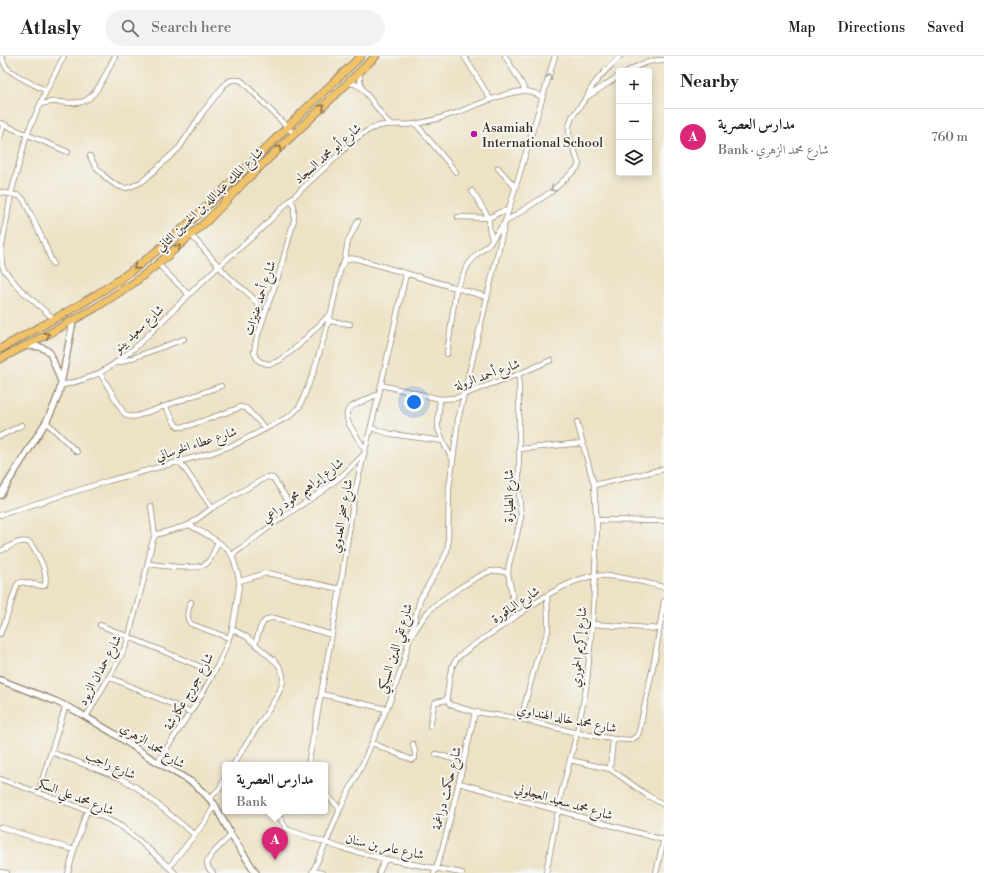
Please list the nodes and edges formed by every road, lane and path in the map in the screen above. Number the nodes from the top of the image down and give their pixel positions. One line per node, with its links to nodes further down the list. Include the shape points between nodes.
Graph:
1 (2, 56): 16 (street, via 4,64 13,73)
2 (64, 56): 16 (street)
3 (115, 56): 21 (street, via 98,88 86,100)
4 (361, 56): 27 (highway, شارع الملك عبدالله بن الحسين الثاني)
5 (376, 56): 12 (highway, شارع الملك عبدالله بن الحسين الثاني)
6 (464, 56): 20 (street)
7 (505, 56): 17 (street)
8 (555, 56): 19 (street, one-way to 8)
9 (620, 56): 18 (street, via 596,81)
10 (664, 60): 11 (street, via 644,63)
11 (634, 68)
12 (360, 71): 14 (highway, شارع الملك عبدالله بن الحسين الثاني); 15 (street)
13 (616, 78): 18 (street)
14 (348, 83): 15 (street); 29 (highway, شارع الملك عبدالله بن الحسين الثاني, one-way to 14)
15 (362, 88): 22 (street)
16 (46, 91): 21 (street)
17 (526, 91): 19 (street); 20 (street, شارع أبو محمد السجاد)
18 (587, 96): 44 (street, one-way to 44, via 572,117 569,126 570,140 579,162 577,168 551,192)
19 (542, 97): 35 (street)
20 (491, 100): 25 (street, شارع أبو محمد السجاد)
21 (40, 104): 28 (street)
22 (382, 116): 24 (street); 26 (street)
23 (2, 123): 28 (street); 30 (street)
24 (389, 124): 25 (street, شارع أبو محمد السجاد); 26 (street, شارع أبو محمد السجاد)
25 (416, 124): 34 (street)
26 (380, 125): 39 (street, شارع أبو محمد السجاد, via 354,140)
27 (287, 127): 29 (street); 32 (street, via 243,82 231,80 210,102 179,148 138,184 125,188 116,185 95,165); 57 (highway, شارع الملك عبدالله بن الحسين الثاني, one-way to 57, via 167,243 118,280)
28 (27, 134): 31 (street); 38 (street)
29 (294, 134): 45 (highway, شارع الملك عبدالله بن الحسين الثاني, one-way to 29)
30 (0, 137)
31 (68, 152)
32 (90, 156)
33 (498, 168): 35 (street)
34 (456, 172)
35 (515, 187): 40 (street)
36 (472, 191): 42 (street)
37 (0, 192): 38 (street)
38 (11, 194): 48 (street, via 24,200); 51 (street, via 1,251)
39 (291, 199): 50 (street, شارع أبو محمد السجاد); 58 (street, شارع أحمد عنيزات, via 294,206 292,228)
40 (508, 210): 42 (street); 44 (street)
41 (458, 216): 42 (street)
42 (489, 218): 46 (street)
43 (358, 221): 47 (street, شارع عطاء الخرساني, via 348,241)
44 (505, 222): 46 (street); 55 (street, شارع تقي الدين السبكي)
45 (191, 235): 49 (highway, شارع الملك عبدالله بن الحسين الثاني, one-way to 45); 50 (street)
46 (492, 240): 53 (street, via 468,265)
47 (344, 262): 52 (street, via 349,258 356,259); 56 (street, شارع عطاء الخرساني)
48 (54, 264)
49 (158, 264): 54 (street); 59 (highway, شارع الملك عبدالله بن الحسين الثاني, via 127,288)
50 (219, 266): 54 (street, شارع سعيد بينو); 58 (street, via 253,297 261,309)
51 (2, 270): 57 (street)
52 (406, 274): 53 (street); 72 (street, شارع صخر العدوي)
53 (456, 289): 55 (street); 65 (street)
54 (189, 295): 68 (street, شارع سعيد بينو, via 137,346)
55 (487, 297): 75 (street, شارع تقي الدين السبكي)
56 (331, 313): 58 (street, شارع أحمد عنيزات, via 299,345 269,364 259,360 254,352); 60 (street, شارع عطاء الخرساني)
57 (54, 319): 64 (highway, شارع الملك عبدالله بن الحسين الثاني)
58 (263, 319)
59 (73, 321): 63 (highway, شارع الملك عبدالله بن الحسين الثاني, one-way to 59); 71 (street)
60 (329, 321): 61 (street); 81 (street, شارع عطاء الخرساني, via 300,406 290,416)
61 (350, 324)
62 (184, 339): 68 (street)
63 (27, 346): 66 (highway, شارع الملك عبدالله بن الحسين الثاني); 71 (street, via 41,347 50,353)
64 (0, 349)
65 (447, 354)
66 (0, 360)
67 (552, 360): 70 (street, شارع أحمد الرولة)
68 (113, 365): 69 (street, شارع سعيد بينو)
69 (100, 373): 71 (street, شارع سعيد بينو); 77 (street, via 125,415 138,416)
70 (519, 374): 75 (street, شارع أحمد الرولة); 86 (street, شارع الطيارة)
71 (61, 384): 78 (street)
72 (381, 384): 74 (street, شارع صخر العدوي); 76 (street, شارع أحمد الرولة)
73 (221, 386): 77 (street)
74 (379, 394): 82 (street, شارع صخر العدوي); 88 (street, via 355,404 346,413 347,420)
75 (465, 395): 76 (street, شارع أحمد الرولة); 89 (street, شارع تقي الدين السبكي, via 458,420)
76 (440, 399): 84 (street, via 438,428)
77 (165, 406): 81 (street, via 179,427 242,407)
78 (46, 422): 87 (street); 93 (street)
79 (577, 422): 85 (street, شارع إكريم الحموري)
80 (22, 425): 83 (street)
81 (265, 428): 90 (street, شارع عطاء الخرساني, via 236,444)
82 (371, 428): 84 (street, via 391,434); 88 (street, شارع صخر العدوي)
83 (0, 436)
84 (443, 441): 89 (street)
85 (583, 443): 86 (street); 92 (street, شارع إكريم الحموري)
86 (519, 449): 106 (street, شارع الطيارة, via 520,521)
87 (77, 452)
88 (365, 452): 96 (street, شارع إبراهيم محمود راعي, via 337,480); 110 (street, شارع صخر العدوي, via 353,499)
89 (453, 460): 123 (street, شارع تقي الدين السبكي, via 449,488 447,551 420,600)
90 (180, 462): 95 (street); 97 (street, شارع عطاء الخرساني, via 108,481)
91 (664, 469): 92 (street)
92 (594, 485): 98 (street, شارع إكريم الحموري)
93 (0, 495)
94 (151, 506): 101 (street)
95 (212, 508): 96 (street, via 269,477 273,478); 100 (street)
96 (294, 510): 104 (street, شارع إبراهيم محمود راعي)
97 (0, 515)
98 (597, 520): 99 (street); 107 (street, شارع إكريم الحموري)
99 (664, 521)
100 (189, 525): 101 (street); 102 (street, شارع جورج عكارشة)
101 (155, 535): 105 (street, شارع حمدان الزيود)
102 (218, 542): 104 (street, شارع جورج عكارشة); 105 (street, via 208,563 199,568)
103 (0, 551): 119 (street, via 19,542 30,543 41,563 45,582 43,586 22,582 17,585)
104 (232, 555): 108 (street, شارع جورج عكارشة)
105 (148, 564): 121 (street, شارع حمدان الزيود)
106 (508, 573): 114 (street, شارع الطيارة); 123 (street, via 485,573 445,598 428,612)
107 (594, 576): 109 (street, شارع الباقورة, via 610,576); 111 (street, شارع الباقورة, via 571,582); 115 (street, شارع إكريم الحموري)
108 (240, 581): 110 (street, via 266,573); 117 (street, شارع جورج عكارشة)
109 (664, 587)
110 (340, 589): 120 (street, شارع صخر العدوي)
111 (547, 596): 114 (street, شارع الباقورة); 135 (street, via 548,631 536,662)
112 (664, 601): 118 (street, شارع محمد خالد الهنداوي)
113 (191, 602): 122 (street, via 187,617 191,624)
114 (516, 616): 129 (street, شارع الباقورة, via 457,660 451,672)
115 (592, 624): 118 (street); 137 (street, شارع إكريم الحموري, via 588,679)
116 (100, 625): 121 (street)
117 (232, 629): 122 (street, شارع جورج عكارشة); 124 (street)
118 (660, 629): 138 (street, شارع محمد خالد الهنداوي, via 637,736 631,740)
119 (0, 634)
120 (332, 635): 124 (street, via 269,618 263,622); 128 (street, شارع صخر العدوي)
121 (130, 638): 125 (street); 126 (street, شارع حمدان الزيود)
122 (229, 638): 125 (street, شارع جورج عكارشة)
123 (410, 638): 131 (street, شارع تقي الدين السبكي)
124 (255, 644): 145 (street, via 277,663 283,673 282,684 276,698)
125 (214, 672): 132 (street, شارع جورج عكارشة)
126 (109, 677): 132 (street); 134 (street, شارع حمدان الزيود)
127 (0, 680): 130 (street, شارع محمد الزهري)
128 (321, 694): 131 (street); 146 (street, شارع صخر العدوي)
129 (447, 700): 133 (street, via 451,705); 136 (street, via 434,704)
130 (66, 705): 134 (street, شارع محمد الزهري); 141 (street)
131 (386, 709): 139 (street, شارع تقي الدين السبكي)
132 (190, 712): 144 (street, شارع جورج عكارشة)
133 (475, 712): 135 (street, شارع محمد خالد الهنداوي); 147 (street, شارع حكمت دراغمة)
134 (86, 717): 144 (street, شارع محمد الزهري)
135 (521, 719): 137 (street, شارع محمد خالد الهنداوي)
136 (430, 727)
137 (577, 733): 138 (street, شارع محمد خالد الهنداوي); 143 (street, شارع إكريم الحموري)
138 (613, 739): 148 (street)
139 (372, 743): 140 (street, via 412,760 415,758); 157 (street, شارع تقي الدين السبكي)
140 (413, 744)
141 (51, 752): 152 (street); 162 (street, شارع راجب, via 120,778 136,787)
142 (436, 754): 147 (street)
143 (570, 760): 148 (street); 159 (street, شارع إكريم الحموري)
144 (158, 762): 154 (street, شارع محمد الزهري, via 193,783)
145 (234, 762)
146 (309, 762)
147 (464, 762): 150 (street, شارع حكمت دراغمة)
148 (610, 768): 156 (street)
149 (0, 779): 152 (street, شارع محمد علي السكر)
150 (459, 783): 159 (street, شارع محمد سعيد العجلوني); 169 (street, شارع حكمت دراغمة)
151 (222, 784): 154 (street)
152 (38, 793): 158 (street, شارع محمد علي السكر)
153 (328, 796): 157 (street)
154 (210, 798): 155 (street, شارع محمد الزهري)
155 (215, 805): 162 (street); 163 (street, شارع محمد الزهري)
156 (664, 805)
157 (340, 809): 165 (street, شارع تقي الدين السبكي)
158 (87, 810): 166 (street); 168 (street, شارع محمد علي السكر, via 122,827)
159 (558, 811): 164 (street, شارع محمد سعيد العجلوني); 180 (street, شارع إكريم الحموري)
160 (278, 814): 165 (street, شارع عامر بن سنان, via 289,830)
161 (0, 827): 166 (street)
162 (195, 835): 168 (street)
163 (231, 835): 175 (street, via 207,862); 176 (street, شارع محمد الزهري)
164 (664, 840): 181 (street)
165 (326, 843): 167 (street, شارع عامر بن سنان); 171 (street, شارع تقي الدين السبكي)
166 (74, 850): 173 (street)
167 (385, 859): 169 (street, شارع عامر بن سنان); 178 (street)
168 (169, 867): 174 (street, شارع محمد علي السكر)
169 (435, 870): 179 (street, شارع عامر بن سنان)
170 (0, 872): 172 (street)
171 (313, 872): 177 (street)
172 (7, 873)
173 (68, 873)
174 (175, 873)
175 (213, 873)
176 (256, 873)
177 (322, 873)
178 (379, 873)
179 (462, 873)
180 (546, 873)
181 (656, 873)

